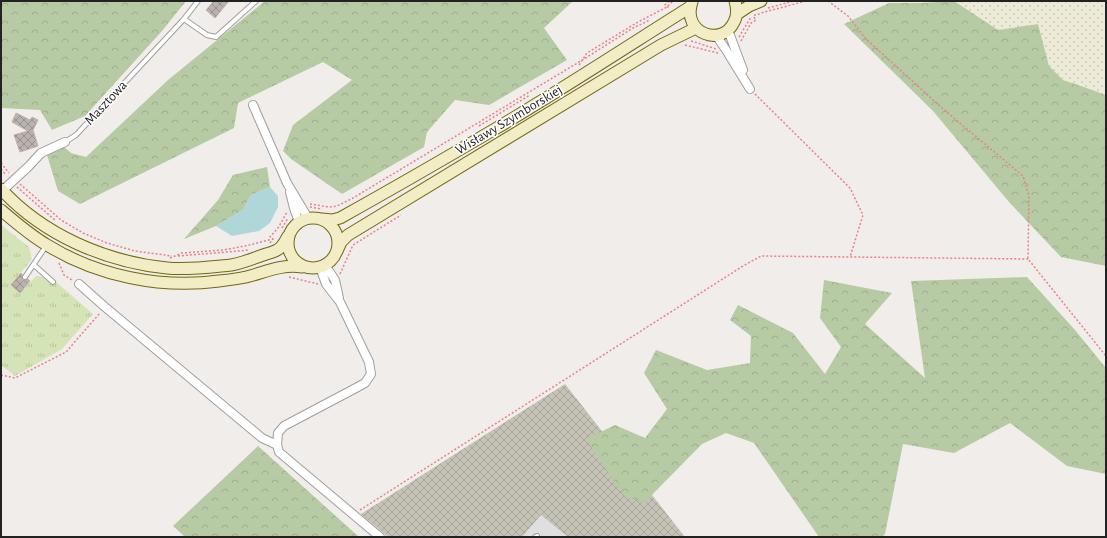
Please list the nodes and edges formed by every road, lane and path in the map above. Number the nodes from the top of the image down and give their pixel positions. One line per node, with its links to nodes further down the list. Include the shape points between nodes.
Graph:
1 (198, 1): 15 (lane, Masztowa)
2 (256, 1): 15 (lane, via 216,37 207,35)
3 (669, 1): 11 (path)
4 (673, 1): 11 (path)
5 (735, 1): 13 (main road)
6 (761, 1): 13 (main road)
7 (794, 1): 14 (path, via 760,10)
8 (806, 1): 14 (path)
9 (828, 1): 56 (path, via 848,16 866,39 942,108 1023,176 1029,196)
10 (691, 4): 17 (main road, via 690,18); 44 (main road, Wisławy Szymborskiej, via 640,39 509,120 340,218 332,220)
11 (667, 7): 12 (path); 26 (path, via 606,41 587,53)
12 (663, 14)
13 (737, 14): 18 (main road, via 736,20)
14 (753, 15): 21 (path); 22 (path, via 756,20 751,23)
15 (184, 19): 32 (lane, Masztowa, via 76,135)
16 (652, 19): 26 (path, via 632,28)
17 (696, 28): 19 (main road, via 708,35); 52 (main road, Wisławy Szymborskiej, via 660,45 348,235)
18 (728, 30): 19 (main road); 28 (street)
19 (716, 35): 28 (street)
20 (689, 41): 24 (path)
21 (737, 41)
22 (738, 44)
23 (682, 45): 25 (path)
24 (721, 49)
25 (722, 52)
26 (584, 59): 27 (path); 39 (path, via 353,198 337,206)
27 (579, 66)
28 (750, 89): 54 (path, via 850,188 864,215)
29 (531, 95): 31 (path)
30 (253, 105): 45 (street, via 287,183)
31 (476, 128)
32 (65, 142): 35 (street, Masztowa, via 41,153)
33 (1, 163): 35 (path)
34 (1, 169): 35 (path)
35 (13, 181): 37 (street, Masztowa); 46 (path); 53 (path, via 62,220 83,233 135,251)
36 (375, 188): 38 (path)
37 (2, 190): 47 (main road, via 26,212 55,232 92,250 132,263 168,268 206,268 242,263 277,250)
38 (350, 203)
39 (306, 204)
40 (308, 206): 44 (path)
41 (1, 210): 50 (main road)
42 (288, 211): 48 (path, via 270,237)
43 (403, 214): 62 (path, via 353,245)
44 (324, 215): 45 (main road, via 318,218); 52 (main road, via 336,232)
45 (299, 218): 47 (main road); 48 (path)
46 (61, 224)
47 (288, 236): 60 (main road, via 290,254)
48 (273, 239): 49 (path); 53 (path, via 223,250 182,253)
49 (268, 244)
50 (47, 245): 58 (lane); 60 (main road, via 100,270 130,278 168,283 205,283 244,278 291,265)
51 (251, 249): 53 (path)
52 (337, 251): 59 (main road)
53 (175, 256): 55 (path)
54 (850, 257): 56 (path); 69 (path, via 761,256 749,262)
55 (167, 259)
56 (1028, 259): 66 (path)
57 (59, 263): 64 (path, via 64,275)
58 (34, 266): 61 (lane); 63 (lane)
59 (323, 266): 60 (main road); 68 (street, via 326,284 340,302 369,362 371,374 365,383 284,426 278,433)
60 (302, 267)
61 (25, 277)
62 (337, 279)
63 (53, 282)
64 (79, 284): 65 (street)
65 (105, 307): 67 (path, via 66,352 15,378); 68 (street, via 262,438)
66 (1106, 356)
67 (1, 375)
68 (277, 445): 69 (street, via 280,452)
69 (353, 515): 70 (street)
70 (380, 537)

